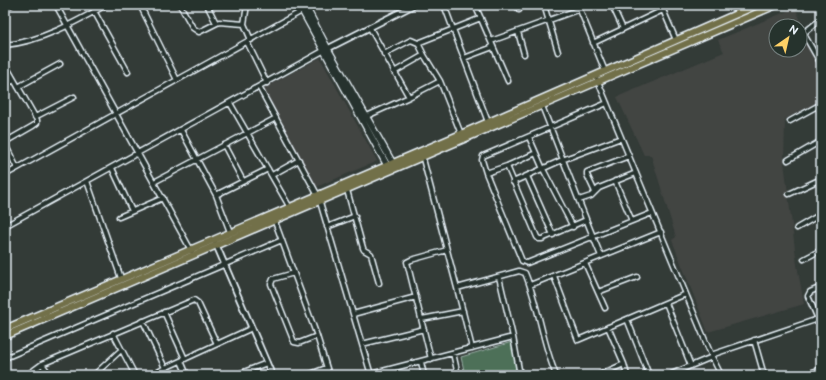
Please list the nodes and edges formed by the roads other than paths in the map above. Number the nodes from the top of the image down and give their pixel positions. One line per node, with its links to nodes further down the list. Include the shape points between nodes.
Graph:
1 (11, 5): 16 (street)
2 (56, 5): 26 (street)
3 (106, 5): 17 (street)
4 (140, 5): 53 (street)
5 (180, 5): 25 (street, via 196,32 201,32)
6 (207, 5): 25 (street)
7 (247, 5): 27 (street)
8 (412, 5): 28 (street)
9 (444, 5): 30 (street)
10 (475, 5): 22 (street)
11 (544, 5): 24 (street)
12 (614, 5): 29 (street)
13 (661, 5): 20 (street)
14 (757, 5): 32 (main road)
15 (776, 5): 56 (main road)
16 (5, 6)
17 (98, 7): 21 (street)
18 (302, 7): 33 (street); 39 (main road)
19 (579, 7): 24 (street); 36 (street)
20 (663, 10): 29 (street); 32 (street)
21 (94, 11): 26 (street); 49 (street)
22 (481, 18): 30 (street); 34 (street)
23 (821, 19): 47 (street, via 807,29 805,36)
24 (549, 21): 31 (street); 40 (street)
25 (216, 23): 27 (street)
26 (68, 24): 37 (street, via 30,41); 67 (street)
27 (244, 24): 33 (street)
28 (370, 28): 39 (street); 41 (street)
29 (623, 28): 36 (street)
30 (454, 29): 35 (street); 44 (street)
31 (518, 32): 34 (street); 42 (street)
32 (676, 40): 48 (main road)
33 (249, 41): 53 (street); 57 (street)
34 (491, 41): 38 (street)
35 (418, 43): 41 (street, via 408,41); 43 (street)
36 (594, 43): 48 (street)
37 (5, 45)
38 (493, 47): 44 (street); 55 (street)
39 (326, 50): 57 (street); 68 (main road); 91 (main road)
40 (558, 52)
41 (384, 54): 50 (street)
42 (524, 54)
43 (424, 55): 50 (street); 54 (street)
44 (464, 58): 72 (street)
45 (5, 64): 52 (street)
46 (60, 64): 59 (street)
47 (821, 64)
48 (605, 71): 51 (main road)
49 (128, 72)
50 (394, 72): 62 (street)
51 (595, 75): 56 (street); 72 (main road)
52 (14, 80): 58 (street); 59 (street)
53 (177, 80): 67 (street)
54 (440, 81): 62 (street); 76 (street)
55 (508, 82)
56 (598, 82): 64 (street); 66 (main road)
57 (267, 83): 60 (street)
58 (5, 85)
59 (18, 87): 69 (street)
60 (259, 87): 63 (street); 70 (street)
61 (74, 97): 69 (street)
62 (409, 97): 68 (street)
63 (230, 103): 74 (street); 75 (street)
64 (607, 103): 73 (street); 78 (street)
65 (821, 104): 71 (street)
66 (542, 106): 73 (street); 84 (main road)
67 (116, 113): 82 (street); 92 (street)
68 (367, 116): 91 (main road)
69 (36, 117): 80 (street, via 37,123)
70 (276, 118): 75 (street); 87 (street)
71 (790, 121)
72 (488, 122): 76 (main road)
73 (550, 127): 77 (street); 88 (street)
74 (181, 130): 82 (street); 86 (street)
75 (248, 133): 81 (street); 94 (street)
76 (461, 134): 84 (main road)
77 (529, 137): 83 (street); 96 (street, via 482,156)
78 (621, 138): 85 (street); 88 (street)
79 (821, 142): 89 (street)
80 (5, 143): 92 (street)
81 (224, 145): 86 (street); 102 (street)
82 (138, 153): 93 (street); 104 (street)
83 (536, 153): 90 (street); 95 (street)
84 (422, 154): 91 (main road); 137 (street)
85 (629, 156): 97 (street); 108 (street, via 587,172)
86 (197, 159): 104 (street); 111 (street)
87 (299, 160): 99 (street); 109 (street)
88 (562, 160): 95 (street); 113 (street)
89 (788, 160)
90 (507, 166): 96 (street); 105 (street)
91 (391, 167): 107 (main road); 109 (main road)
92 (17, 168): 98 (street)
93 (112, 168): 101 (street); 116 (street)
94 (268, 169): 99 (street); 102 (street)
95 (543, 169): 100 (street); 127 (street)
96 (486, 173): 132 (street, via 524,263)
97 (636, 173): 106 (street); 117 (street)
98 (5, 175)
99 (272, 175): 115 (street)
100 (527, 176): 105 (street); 131 (street)
101 (87, 181): 125 (street); 148 (street)
102 (243, 181): 111 (street)
103 (820, 181): 110 (street)
104 (154, 182): 112 (street)
105 (513, 182): 131 (street, via 536,237 542,239)
106 (615, 182): 108 (street); 124 (street)
107 (347, 190): 114 (main road); 120 (street)
108 (595, 192): 113 (street)
109 (317, 194): 115 (main road)
110 (789, 194)
111 (216, 195): 129 (street)
112 (163, 198): 116 (street); 136 (street)
113 (579, 200): 123 (street)
114 (320, 202): 122 (main road); 126 (street)
115 (289, 206): 118 (main road)
116 (132, 211): 121 (street)
117 (652, 213): 124 (street); 130 (street)
118 (272, 214): 122 (street); 129 (main road)
119 (821, 214): 128 (street)
120 (355, 216): 126 (street); 149 (street, via 363,248 371,254)
121 (119, 217)
122 (275, 220): 134 (street); 135 (main road)
123 (586, 220): 127 (street); 132 (street)
124 (632, 221): 132 (street)
125 (5, 226)
126 (327, 227): 160 (street)
127 (572, 227): 131 (street)
128 (797, 228)
129 (230, 232): 133 (main road)
130 (661, 232): 140 (street); 154 (street)
131 (553, 235)
132 (593, 236): 140 (street)
133 (214, 238): 135 (street); 136 (main road)
134 (282, 240): 143 (street); 144 (street)
135 (217, 245): 139 (main road); 143 (street)
136 (190, 248): 139 (street); 148 (main road)
137 (448, 250): 152 (street); 155 (street, via 407,262)
138 (821, 250): 141 (street)
139 (194, 255): 170 (main road)
140 (601, 256): 142 (street)
141 (804, 259)
142 (586, 263): 146 (street); 153 (street)
143 (225, 264): 166 (street); 180 (street)
144 (294, 272): 171 (street); 171 (street, via 272,279 271,284 294,342 299,343)
145 (499, 276): 150 (street, via 521,271 525,273); 152 (street); 172 (street)
146 (554, 276): 150 (street); 165 (street, via 578,340)
147 (637, 276): 153 (street)
148 (121, 278): 167 (main road)
149 (379, 283)
150 (530, 285): 207 (street)
151 (821, 287): 163 (street, via 810,292 808,296)
152 (458, 288): 158 (street)
153 (598, 292): 157 (street)
154 (686, 294): 156 (street); 179 (street)
155 (416, 297): 160 (street); 161 (street)
156 (666, 303): 162 (street); 187 (street)
157 (605, 308)
158 (463, 311): 161 (street); 176 (street)
159 (164, 312): 164 (street); 174 (street, via 191,300 196,301); 182 (street)
160 (353, 314): 175 (street)
161 (422, 319): 168 (street)
162 (627, 319): 165 (street); 210 (street)
163 (820, 319): 173 (street)
164 (143, 321): 169 (street); 188 (street)
165 (608, 327): 186 (street)
166 (252, 328): 174 (street); 184 (street)
167 (5, 329)
168 (424, 329): 175 (street); 181 (street)
169 (113, 334): 177 (street); 185 (street)
170 (5, 336)
171 (317, 336): 189 (street)
172 (513, 337): 176 (street); 206 (street)
173 (754, 340): 179 (street); 213 (street)
174 (217, 344): 182 (street)
175 (362, 344): 203 (street)
176 (472, 348): 178 (street)
177 (121, 350): 195 (street); 196 (street)
178 (453, 353): 181 (street); 205 (street)
179 (712, 356): 187 (street); 212 (street)
180 (5, 358)
181 (431, 359): 183 (street)
182 (183, 360): 188 (street); 198 (street)
183 (421, 362): 203 (street); 204 (street)
184 (267, 363): 199 (street); 200 (street)
185 (42, 364): 193 (street); 194 (street)
186 (624, 364): 208 (street); 209 (street)
187 (691, 366): 211 (street)
188 (165, 368): 197 (street)
189 (326, 368): 201 (street); 202 (street)
190 (821, 368): 214 (street)
191 (5, 371): 192 (street)
192 (7, 375)
193 (28, 375)
194 (50, 375)
195 (94, 375)
196 (136, 375)
197 (152, 375)
198 (187, 375)
199 (236, 375)
200 (272, 375)
201 (308, 375)
202 (328, 375)
203 (371, 375)
204 (424, 375)
205 (458, 375)
206 (520, 375)
207 (556, 375)
208 (599, 375)
209 (627, 375)
210 (649, 375)
211 (669, 375)
212 (721, 375)
213 (764, 375)
214 (804, 375)

